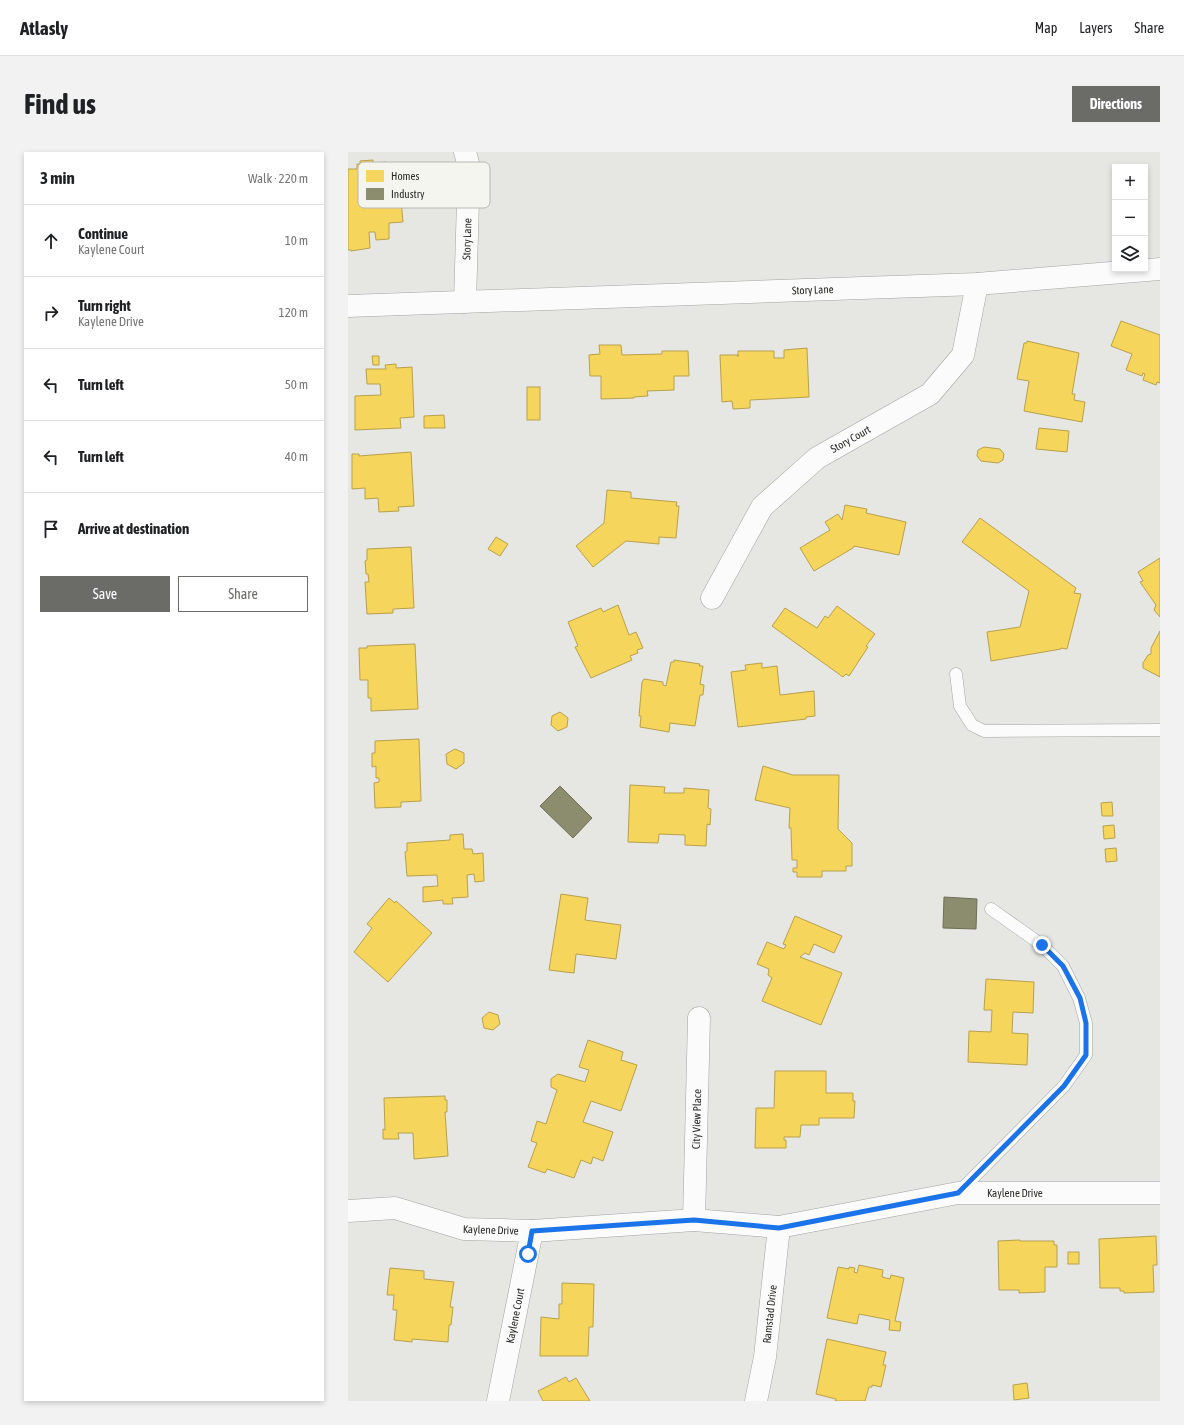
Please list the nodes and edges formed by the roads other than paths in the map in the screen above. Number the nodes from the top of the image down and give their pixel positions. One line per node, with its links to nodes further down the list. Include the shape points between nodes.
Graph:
1 (465, 152): 2 (street, Story Lane)
2 (468, 162)
3 (468, 208): 6 (street, Story Lane)
4 (1160, 269): 5 (street, Story Lane)
5 (977, 284): 6 (street, Story Lane); 8 (street, Story Court, via 963,355 935,389 817,458 762,507)
6 (465, 302): 7 (street, Story Lane)
7 (348, 306)
8 (712, 598)
9 (956, 674): 10 (lane, via 960,706 972,725 984,731)
10 (1160, 730)
11 (991, 909): 14 (lane, via 1042,945 1063,966 1080,998 1086,1023 1086,1055 1064,1086)
12 (699, 1018): 16 (street, City View Place)
13 (1160, 1192): 14 (street, Kaylene Drive)
14 (958, 1193): 17 (street, Kaylene Drive)
15 (348, 1210): 18 (street, Kaylene Drive, via 395,1208 464,1229)
16 (694, 1220): 17 (street, Kaylene Drive); 18 (street, Kaylene Drive)
17 (779, 1228): 20 (street, Ramstad Drive, via 765,1357)
18 (532, 1231): 19 (street, Kaylene Court)
19 (498, 1401)
20 (756, 1401)

